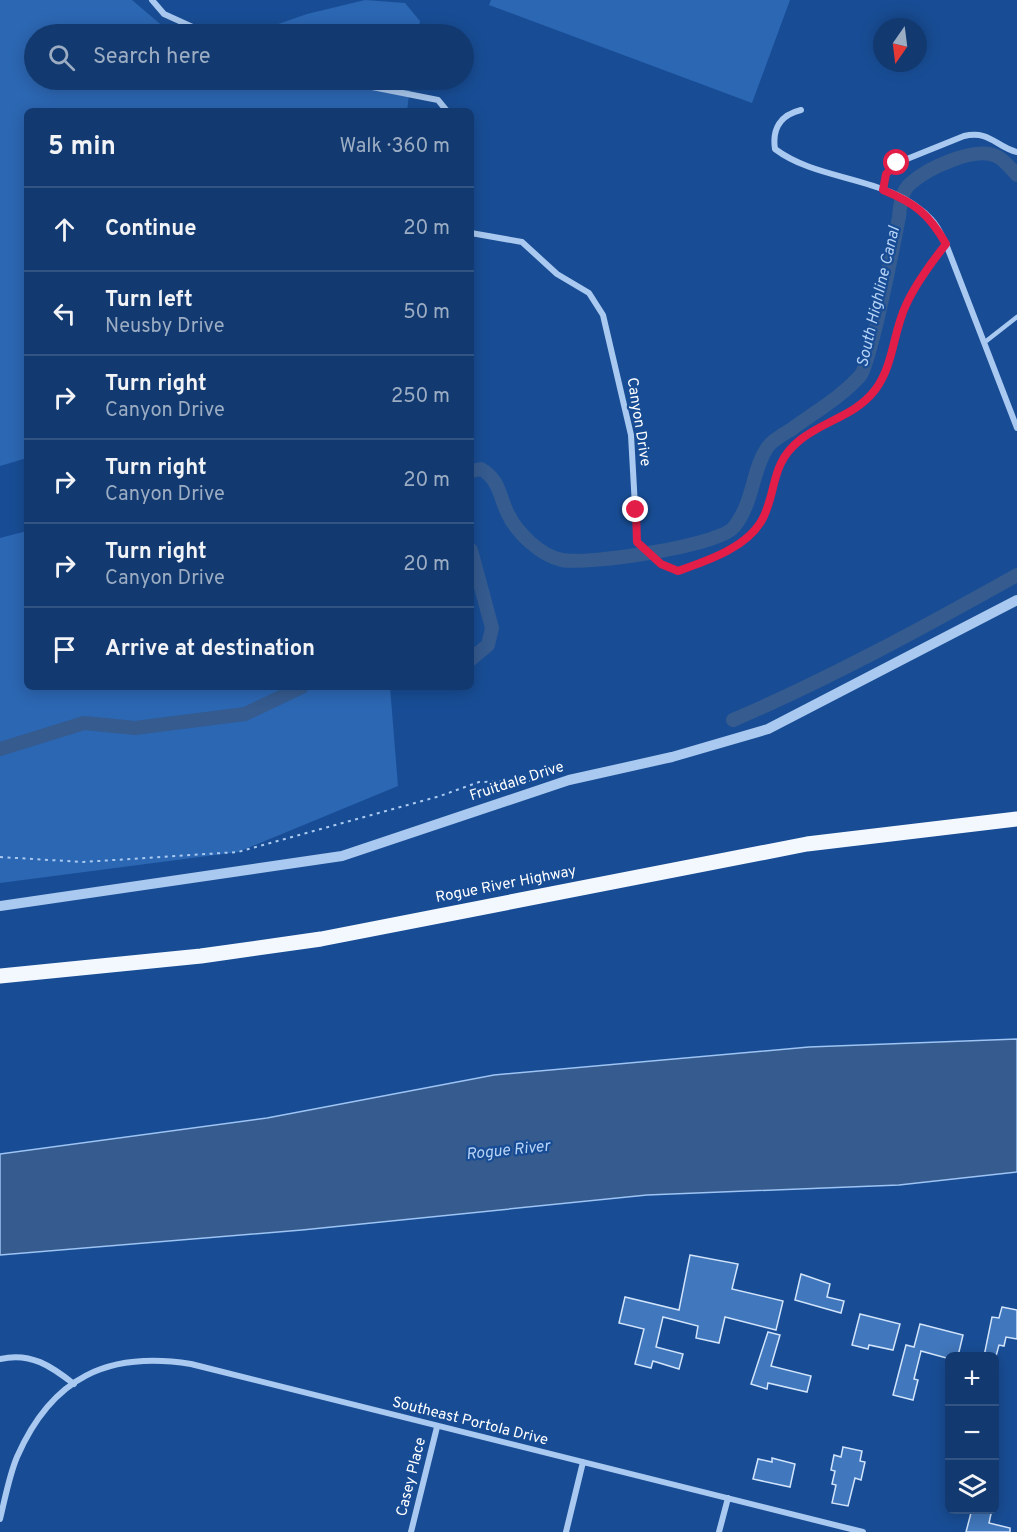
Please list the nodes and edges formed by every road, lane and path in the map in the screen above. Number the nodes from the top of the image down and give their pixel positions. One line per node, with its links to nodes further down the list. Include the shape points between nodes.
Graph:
1 (152, 0): 2 (street, via 164,14)
2 (186, 24)
3 (388, 90): 4 (street, via 438,100)
4 (445, 108)
5 (801, 110): 7 (street, via 779,122 773,135 775,149 790,160)
6 (1017, 152): 7 (street, via 995,139 975,133 964,136 897,163 886,174)
7 (883, 190): 9 (street, via 933,220)
8 (474, 234): 9 (street, Canyon Drive, via 522,242 557,274 589,293 603,315 631,435 637,542 661,564 678,571 714,559 753,532 764,517 773,478 787,454 800,440 856,409 876,389 890,361 905,306)
9 (946, 244): 11 (street)
10 (1017, 317): 11 (lane)
11 (985, 342): 12 (street)
12 (1017, 428)
13 (1017, 600): 17 (street, Fruitdale Drive, via 768,729 672,757 568,780 342,856)
14 (535, 780): 16 (path, via 479,782 238,852 83,862)
15 (1017, 819): 18 (main road, Rogue River Highway, via 807,844 321,939 201,956)
16 (0, 857)
17 (0, 906)
18 (0, 976)
19 (0, 1359): 20 (street, via 37,1359)
20 (74, 1384): 21 (street, Southeast Portola Drive, via 97,1368 159,1359); 24 (street, Southeast Portola Drive, via 49,1403 34,1426 17,1458)
21 (437, 1427): 22 (street, Southeast Portola Drive); 25 (street, Casey Place)
22 (583, 1462): 23 (street, Southeast Portola Drive); 26 (street)
23 (728, 1498): 27 (street); 28 (street, Southeast Portola Drive)
24 (0, 1519)
25 (411, 1532)
26 (566, 1532)
27 (719, 1532)
28 (863, 1532)

